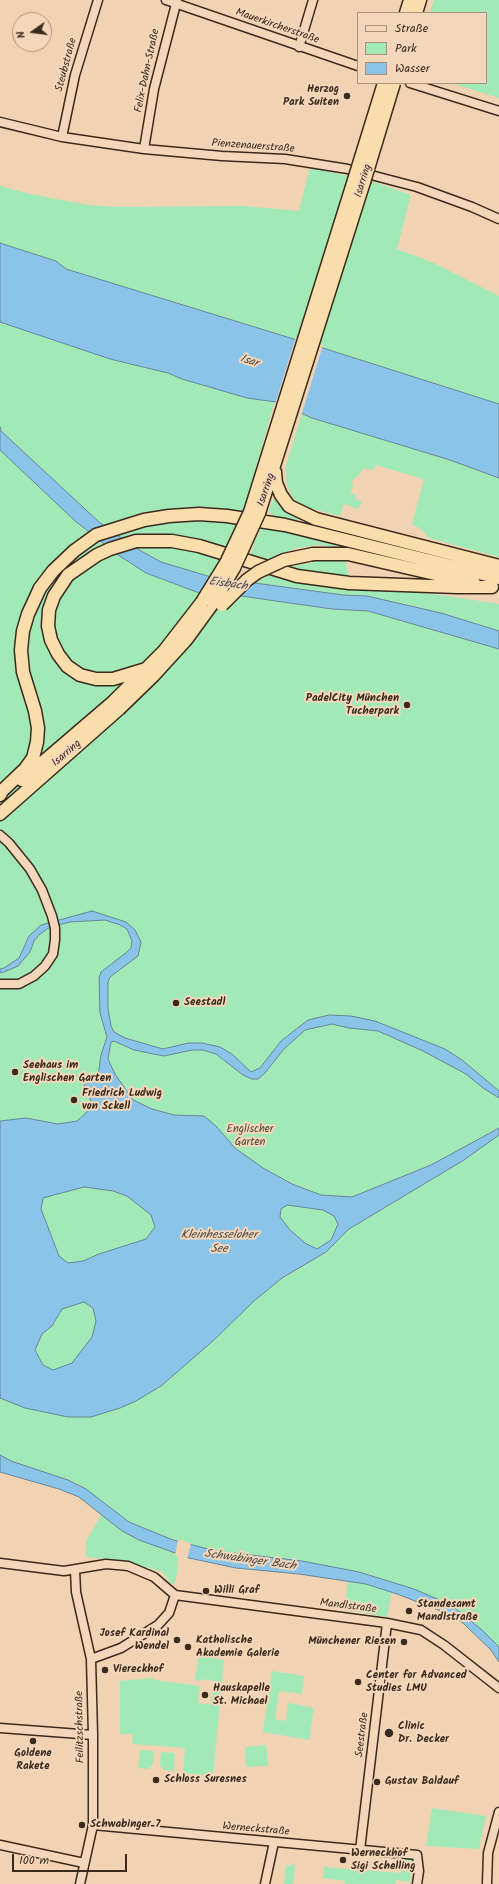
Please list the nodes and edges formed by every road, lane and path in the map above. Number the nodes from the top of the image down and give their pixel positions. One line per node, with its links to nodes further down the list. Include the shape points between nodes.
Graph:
1 (98, 0): 16 (street, Steubstraße, via 75,75)
2 (166, 0): 6 (street, Mauerkircherstraße)
3 (313, 0): 9 (street)
4 (410, 0): 7 (highway)
5 (420, 0): 8 (highway)
6 (176, 1): 9 (street, Mauerkircherstraße); 17 (street, Felix-Dahn-Straße, via 154,89)
7 (406, 12)
8 (416, 12)
9 (299, 47): 10 (street, Mauerkircherstraße)
10 (357, 66)
11 (384, 84): 18 (highway, Isarring, bridge)
12 (394, 84): 18 (highway, Isarring, bridge)
13 (413, 84): 14 (street)
14 (499, 111)
15 (0, 122): 16 (street, Pienzenauerstraße)
16 (62, 137): 17 (street, Pienzenauerstraße)
17 (144, 148): 19 (street, Pienzenauerstraße, via 285,159 348,169 417,187)
18 (359, 181): 20 (highway, Isarring)
19 (499, 219)
20 (273, 462): 21 (highway, via 276,483 289,506 316,519); 23 (highway, Isarring, bridge, via 234,568)
21 (499, 566)
22 (495, 582): 23 (highway, bridge, via 348,554 313,554 284,560 258,572); 24 (highway, via 457,587 349,583 296,576 199,546 172,541 136,541 110,549 85,561 68,575 54,596 49,610 48,626 58,654 67,666 80,675 96,679 113,679); 25 (highway, via 285,525 226,516 169,516 120,526 96,535 74,551 40,588 23,631 23,672 35,711 37,742 25,769)
23 (212, 604): 24 (highway, Isarring, via 179,633); 27 (highway, Isarring, via 173,656 134,695)
24 (146, 669): 26 (highway, Isarring, via 113,702)
25 (0, 795)
26 (0, 799)
27 (0, 814)
28 (0, 835): 29 (street, via 30,869 42,890 56,928 53,954 45,966 34,976 18,984)
29 (0, 984)
30 (0, 1562): 31 (street, via 56,1570)
31 (75, 1570): 32 (street, via 106,1564 128,1566 154,1577); 34 (street, Feilitzschstraße, via 76,1592)
32 (175, 1595): 33 (street, Mandlstraße); 34 (street, via 168,1612 158,1625 121,1648)
33 (387, 1623): 35 (street, Mandlstraße, via 421,1630 450,1649); 42 (street, Seestraße)
34 (91, 1659): 37 (street, Feilitzschstraße)
35 (499, 1688)
36 (0, 1728): 37 (street)
37 (93, 1735): 39 (street, Feilitzschstraße)
38 (499, 1812): 47 (street, via 488,1853)
39 (93, 1825): 40 (street, Werneckstraße); 43 (street, Feilitzschstraße)
40 (274, 1842): 42 (street, Werneckstraße); 45 (street)
41 (0, 1845): 43 (street)
42 (360, 1850): 46 (street, Werneckstraße, via 417,1856)
43 (84, 1863): 44 (street, Feilitzschstraße)
44 (80, 1884)
45 (265, 1884)
46 (417, 1884)
47 (487, 1884)

